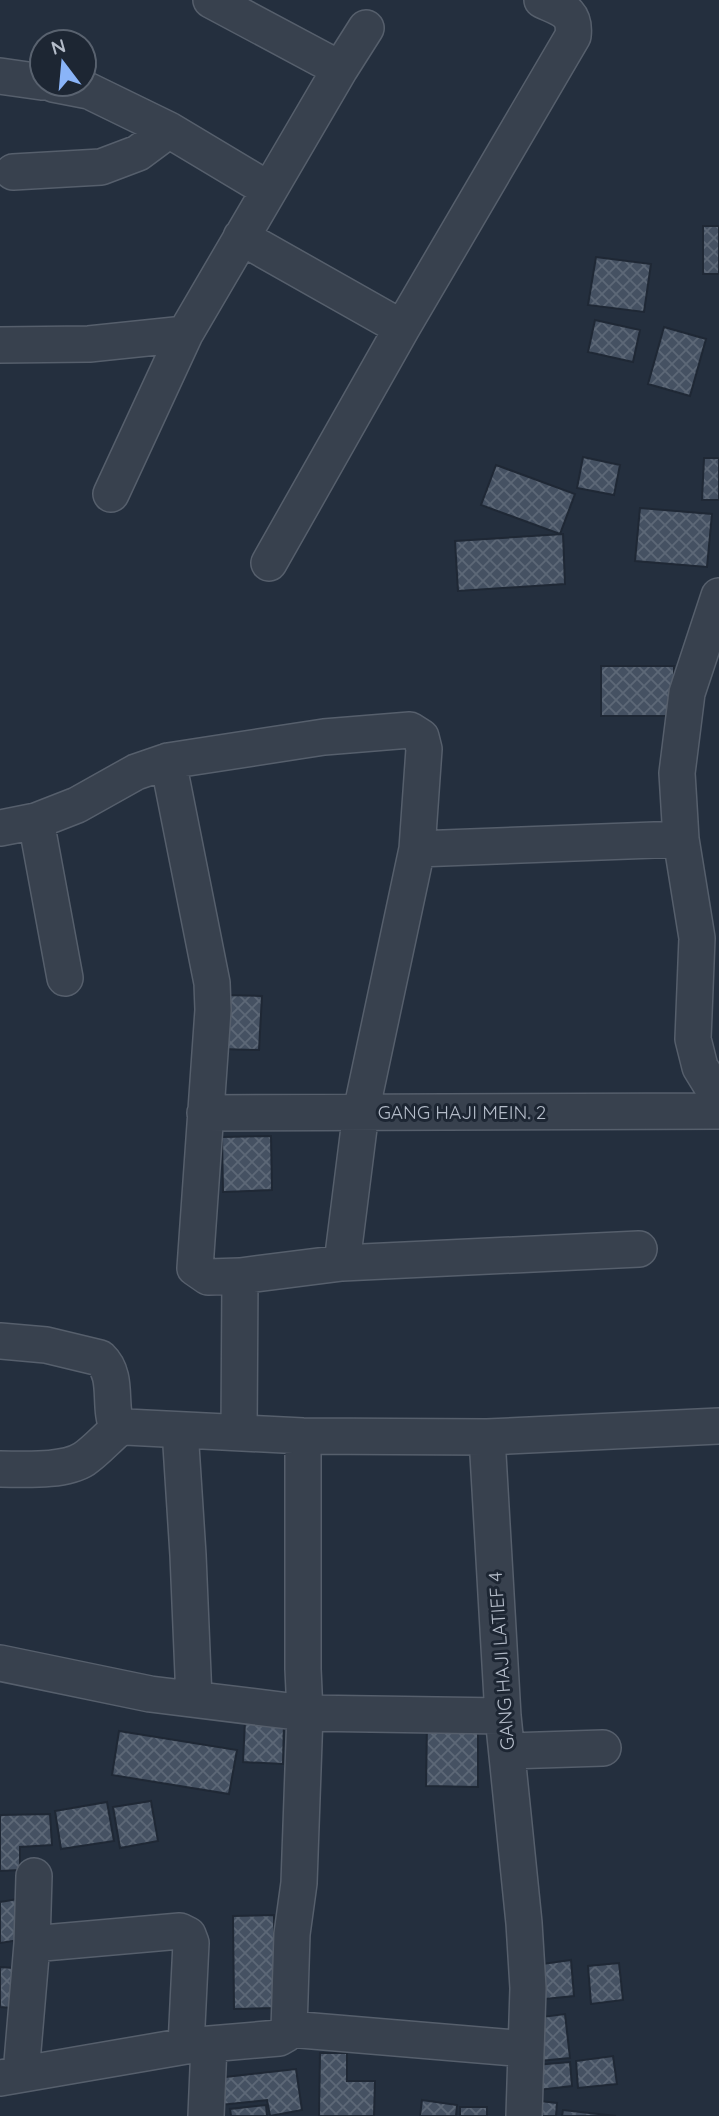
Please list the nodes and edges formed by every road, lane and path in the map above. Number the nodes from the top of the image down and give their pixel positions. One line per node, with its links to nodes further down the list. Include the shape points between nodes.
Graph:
1 (211, 0): 4 (street)
2 (542, 0): 12 (street, via 568,12 573,36)
3 (366, 28): 4 (street)
4 (340, 69): 10 (street)
5 (0, 76): 6 (street)
6 (28, 80)
7 (98, 95): 8 (street)
8 (169, 130): 9 (street, via 138,153 101,167); 10 (street)
9 (13, 172)
10 (269, 190): 11 (street)
11 (241, 237): 12 (street); 13 (street)
12 (402, 328): 16 (street)
13 (185, 334): 14 (street, via 89,344); 15 (street)
14 (0, 345)
15 (111, 494)
16 (269, 563)
17 (719, 596): 18 (street)
18 (710, 651): 22 (street, via 687,693 681,727 677,773)
19 (168, 761): 20 (street); 23 (street, via 324,737 410,730 421,737 424,749); 28 (street, via 212,983)
20 (36, 821): 21 (street); 24 (street)
21 (0, 828)
22 (681, 839): 23 (street); 25 (street, via 697,938 693,1039 700,1067)
23 (417, 849): 27 (street)
24 (65, 978)
25 (719, 1098)
26 (719, 1111): 27 (street, GANG HAJI MEIN. 2)
27 (361, 1112): 28 (street, GANG HAJI MEIN. 2); 30 (street)
28 (205, 1113): 31 (street, via 195,1268 208,1277)
29 (639, 1249): 30 (street)
30 (342, 1263): 31 (street)
31 (240, 1276): 36 (street)
32 (0, 1341): 34 (street, via 46,1345 100,1358 111,1378)
33 (719, 1426): 38 (street)
34 (118, 1429): 35 (street); 39 (street, via 83,1460 36,1469)
35 (180, 1430): 36 (street); 41 (street)
36 (239, 1433): 37 (street)
37 (303, 1436): 38 (street); 42 (street)
38 (487, 1437): 43 (street, GANG HAJI LATIEF 4)
39 (0, 1469)
40 (0, 1663): 41 (street)
41 (194, 1699): 42 (street)
42 (305, 1713): 43 (street); 48 (street)
43 (503, 1716): 45 (street, GANG HAJI LATIEF 4)
44 (603, 1748): 45 (street)
45 (508, 1751): 50 (street, GANG HAJI LATIEF 4, via 524,1923)
46 (34, 1876): 47 (street)
47 (32, 1944): 49 (street, via 180,1931 188,1935); 51 (street)
48 (289, 2029): 49 (street, via 279,2038); 50 (street)
49 (197, 2045): 51 (street); 52 (street)
50 (526, 2049): 53 (street, GANG HAJI LATIEF 4)
51 (11, 2076)
52 (206, 2116)
53 (524, 2116)

